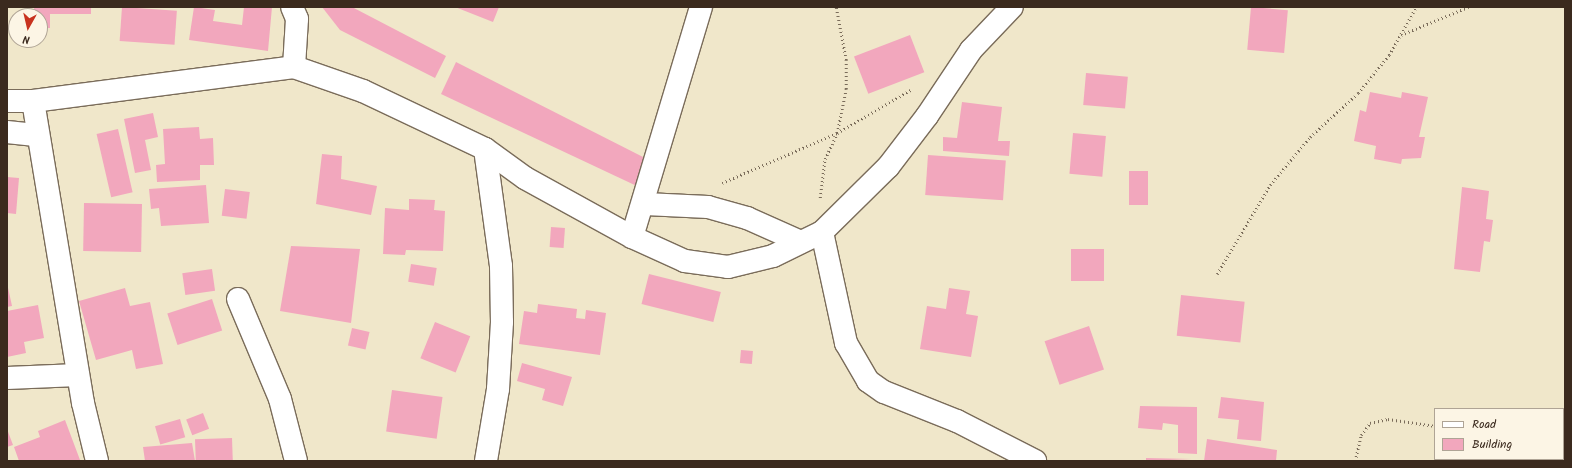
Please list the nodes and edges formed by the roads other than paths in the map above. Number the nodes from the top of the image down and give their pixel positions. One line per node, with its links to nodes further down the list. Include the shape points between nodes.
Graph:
1 (292, 7): 4 (street, via 297,19)
2 (700, 7): 10 (street)
3 (1012, 7): 11 (street, via 971,50 928,116 888,167)
4 (294, 67): 6 (street); 9 (street, via 363,91)
5 (7, 101): 6 (street)
6 (33, 101): 8 (street)
7 (7, 132): 8 (street)
8 (38, 135): 15 (street)
9 (485, 149): 12 (street, via 526,178); 19 (street, via 501,266 502,314 498,389)
10 (644, 204): 12 (street); 13 (street, via 708,207 747,218)
11 (822, 232): 13 (street); 20 (street, via 846,343 868,380 884,392 957,421)
12 (632, 237): 13 (street, via 685,261 728,267 773,256)
13 (801, 242)
14 (238, 298): 18 (street, via 280,399)
15 (78, 375): 16 (street); 17 (street)
16 (7, 378)
17 (97, 461)
18 (296, 461)
19 (486, 461)
20 (1035, 461)

